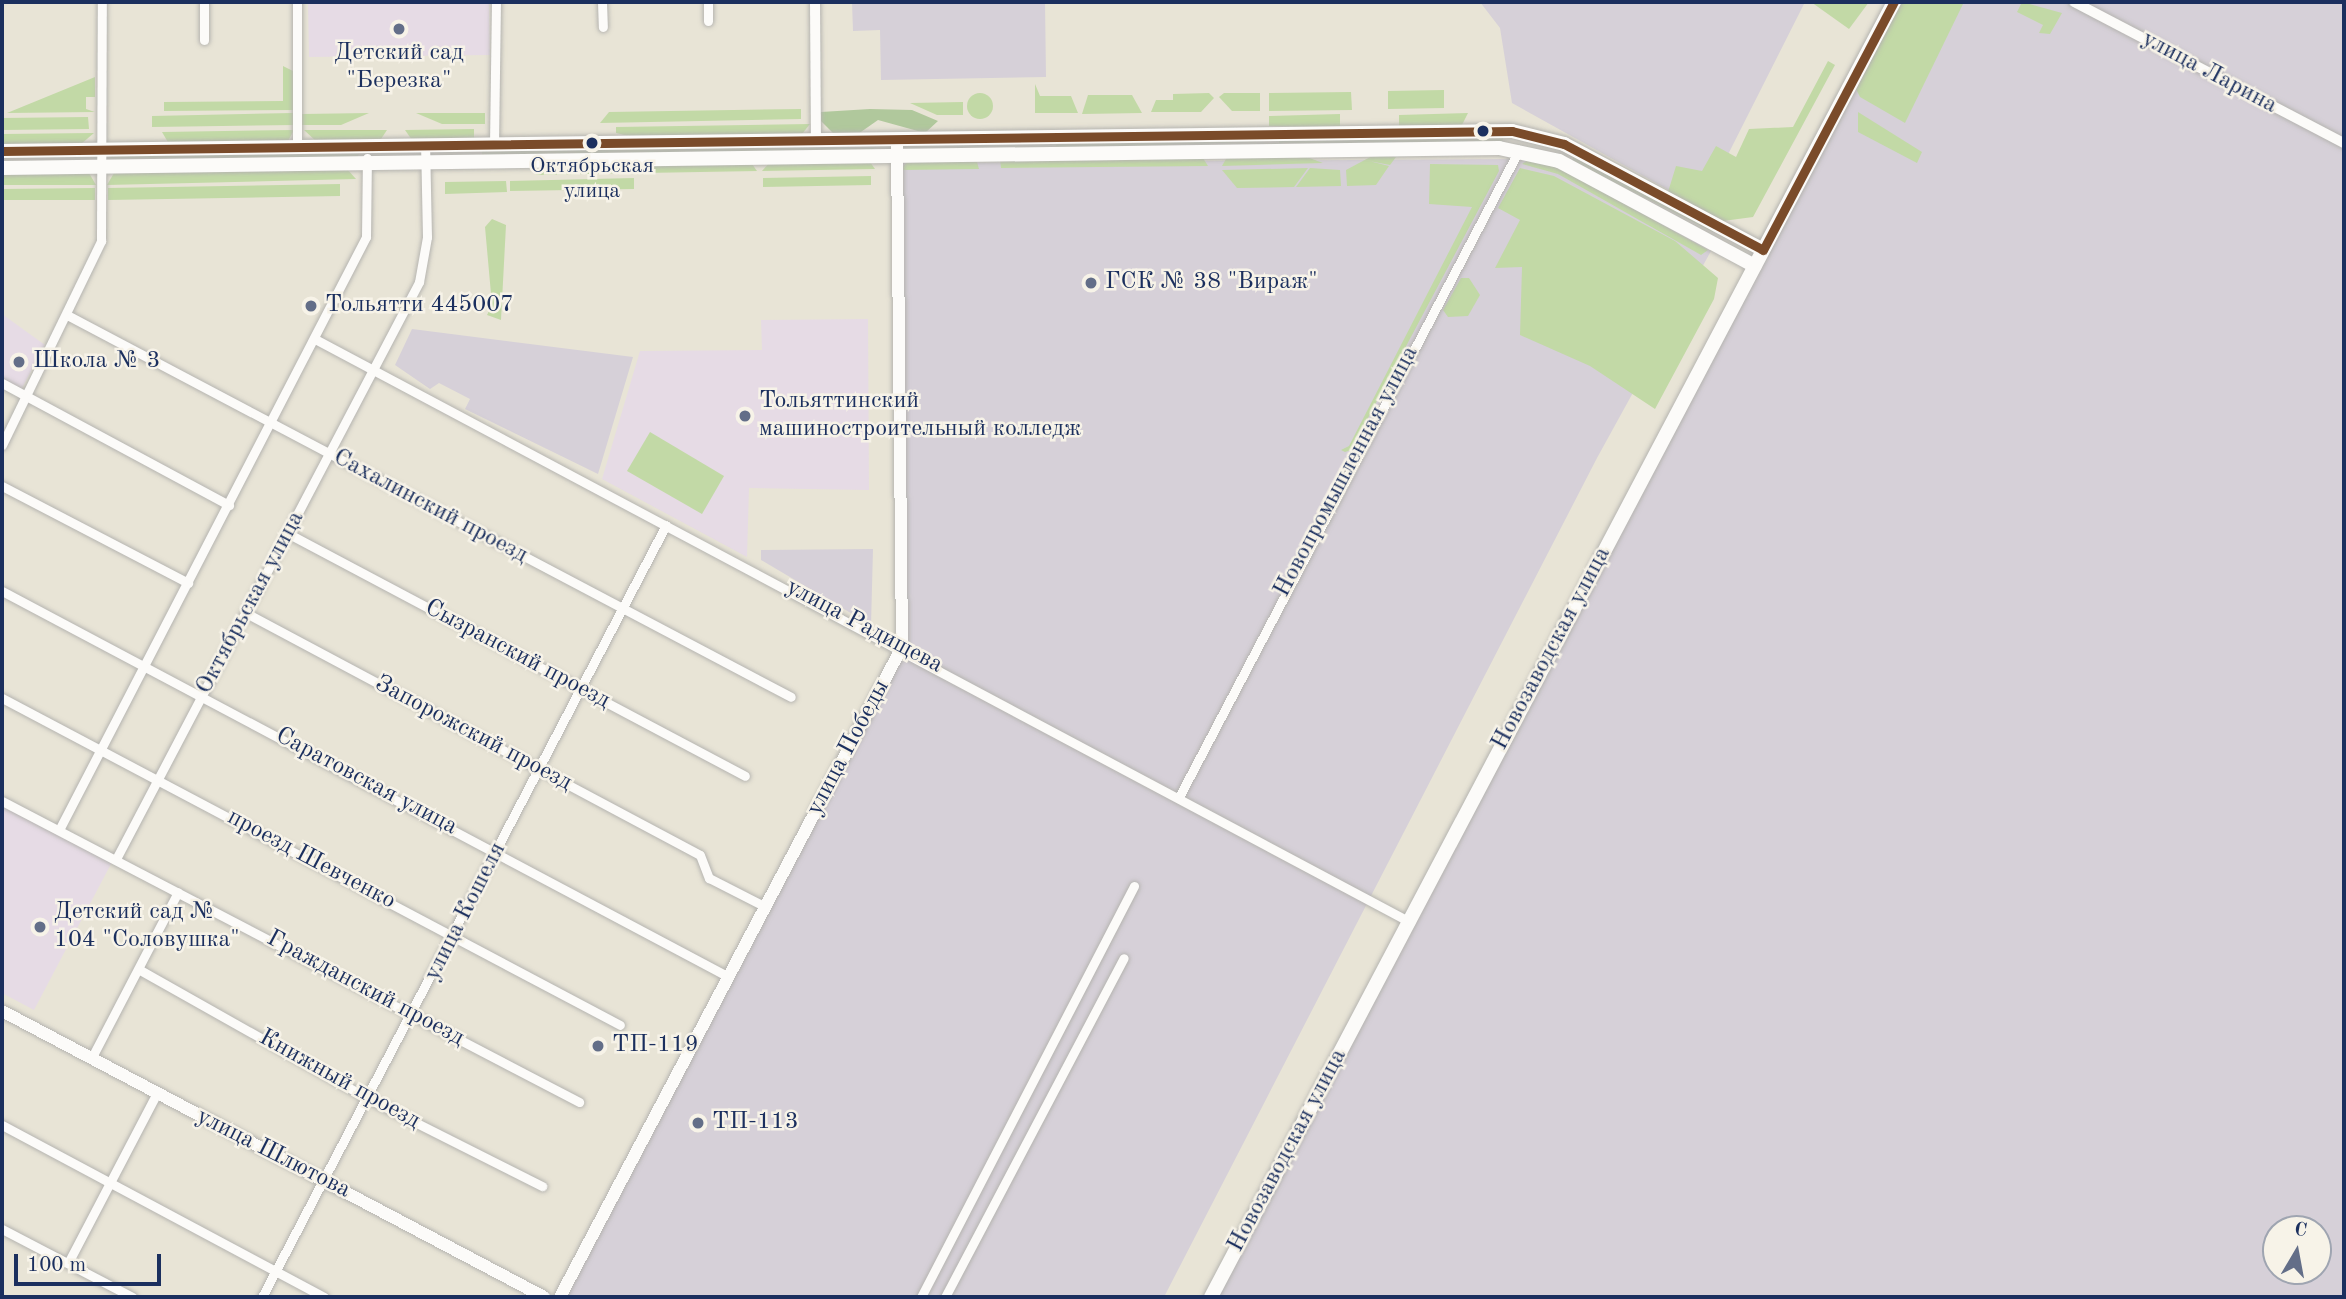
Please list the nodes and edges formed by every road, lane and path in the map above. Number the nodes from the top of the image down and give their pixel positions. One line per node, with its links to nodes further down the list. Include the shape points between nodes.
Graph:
1 (102, 2): 22 (street)
2 (204, 2): 12 (street)
3 (297, 2): 21 (street)
4 (496, 2): 17 (street)
5 (602, 2): 11 (street)
6 (708, 2): 10 (street)
7 (815, 2): 15 (street)
8 (1894, 2): 34 (main road, Новозаводская улица)
9 (2074, 2): 18 (street, улица Ларина)
10 (708, 21)
11 (603, 27)
12 (204, 40)
13 (1263, 134): 14 (main road); 25 (main road); 32 (main road, via 1540,135)
14 (1047, 138): 16 (main road); 26 (main road)
15 (816, 140): 16 (main road); 17 (main road)
16 (897, 140): 27 (main road, улица Победы)
17 (494, 144): 19 (main road)
18 (2344, 144)
19 (425, 145): 20 (main road); 29 (street, Октябрьская улица)
20 (367, 146): 21 (main road); 28 (street)
21 (297, 147): 22 (main road)
22 (102, 150): 24 (main road); 30 (street)
23 (1519, 150): 25 (main road); 33 (main road, via 1559,161); 62 (street, Новопромышленная улица)
24 (2, 151)
25 (1263, 151): 26 (main road)
26 (1047, 154): 27 (main road)
27 (897, 156): 29 (main road); 52 (main road, улица Победы)
28 (367, 163): 29 (main road); 30 (main road); 37 (street, via 366,237)
29 (425, 164): 38 (street, Октябрьская улица, via 426,259)
30 (102, 166): 31 (main road); 36 (street, via 102,241)
31 (2, 168)
32 (1718, 226): 33 (main road, via 1721,236); 34 (main road)
33 (1708, 241): 35 (main road)
34 (1763, 250): 35 (main road, Новозаводская улица)
35 (1755, 266): 70 (main road, Новозаводская улица)
36 (69, 316): 40 (street); 41 (street, Сахалинский проезд)
37 (314, 339): 38 (street, улица Радищева); 41 (street)
38 (373, 370): 43 (street, Октябрьская улица); 46 (street, улица Радищева)
39 (2, 383): 40 (street)
40 (27, 396): 42 (street); 45 (street)
41 (271, 424): 43 (street, Сахалинский проезд); 45 (street)
42 (2, 445)
43 (328, 454): 47 (street, Октябрьская улица); 50 (street, Сахалинский проезд)
44 (2, 486): 48 (street)
45 (229, 505): 48 (street)
46 (666, 526): 50 (street, улица Кошеля); 52 (street, улица Радищева)
47 (289, 534): 51 (street, Октябрьская улица); 54 (street, Сызранский проезд)
48 (188, 583): 53 (street)
49 (2, 591): 53 (street, Саратовская улица)
50 (622, 608): 54 (street, улица Кошеля); 56 (street, Сахалинский проезд)
51 (246, 612): 55 (street, Октябрьская улица); 59 (street, Запорожский проезд)
52 (902, 647): 62 (street, улица Радищева); 69 (main road, улица Победы)
53 (146, 665): 55 (street, Саратовская улица); 58 (street)
54 (580, 688): 59 (street, улица Кошеля); 60 (street, Сызранский проезд)
55 (203, 694): 61 (street, Октябрьская улица); 65 (street, Саратовская улица)
56 (791, 697)
57 (2, 698): 58 (street, проезд Шевченко)
58 (100, 751): 61 (street, проезд Шевченко); 64 (street)
59 (540, 769): 65 (street, улица Кошеля); 69 (street, Запорожский проезд, via 700,855 709,878)
60 (745, 776)
61 (157, 780): 66 (street, Октябрьская улица); 71 (street, проезд Шевченко)
62 (1179, 797): 70 (street, улица Радищева)
63 (2, 801): 64 (street, Гражданский проезд)
64 (60, 830): 66 (street, Гражданский проезд)
65 (496, 852): 71 (street, улица Кошеля); 74 (street, Саратовская улица)
66 (116, 859): 68 (street, Гражданский проезд)
67 (1134, 886): 94 (street)
68 (178, 892): 73 (street); 76 (street, Гражданский проезд)
69 (765, 907): 74 (main road, улица Победы)
70 (1410, 922): 96 (main road, Новозаводская улица)
71 (455, 935): 76 (street, улица Кошеля); 77 (street, проезд Шевченко)
72 (1124, 958): 95 (street)
73 (140, 970): 78 (street); 80 (street, Книжный проезд)
74 (729, 977): 93 (main road, улица Победы)
75 (2, 1011): 78 (main road, улица Шлютова)
76 (413, 1014): 80 (street, улица Кошеля); 81 (street, Гражданский проезд)
77 (620, 1025)
78 (91, 1059): 79 (main road, улица Шлютова)
79 (157, 1093): 83 (main road, улица Шлютова); 84 (street)
80 (369, 1099): 83 (street, улица Кошеля); 85 (street, Книжный проезд)
81 (579, 1102)
82 (2, 1125): 84 (street)
83 (325, 1180): 88 (street, улица Кошеля); 92 (main road, улица Шлютова)
84 (111, 1181): 87 (street); 88 (street)
85 (542, 1186)
86 (2, 1228): 87 (street)
87 (68, 1264): 89 (street)
88 (276, 1271): 90 (street, улица Кошеля); 91 (street)
89 (132, 1297)
90 (262, 1297)
91 (324, 1297)
92 (544, 1297)
93 (561, 1297)
94 (921, 1297)
95 (945, 1297)
96 (1211, 1297)

